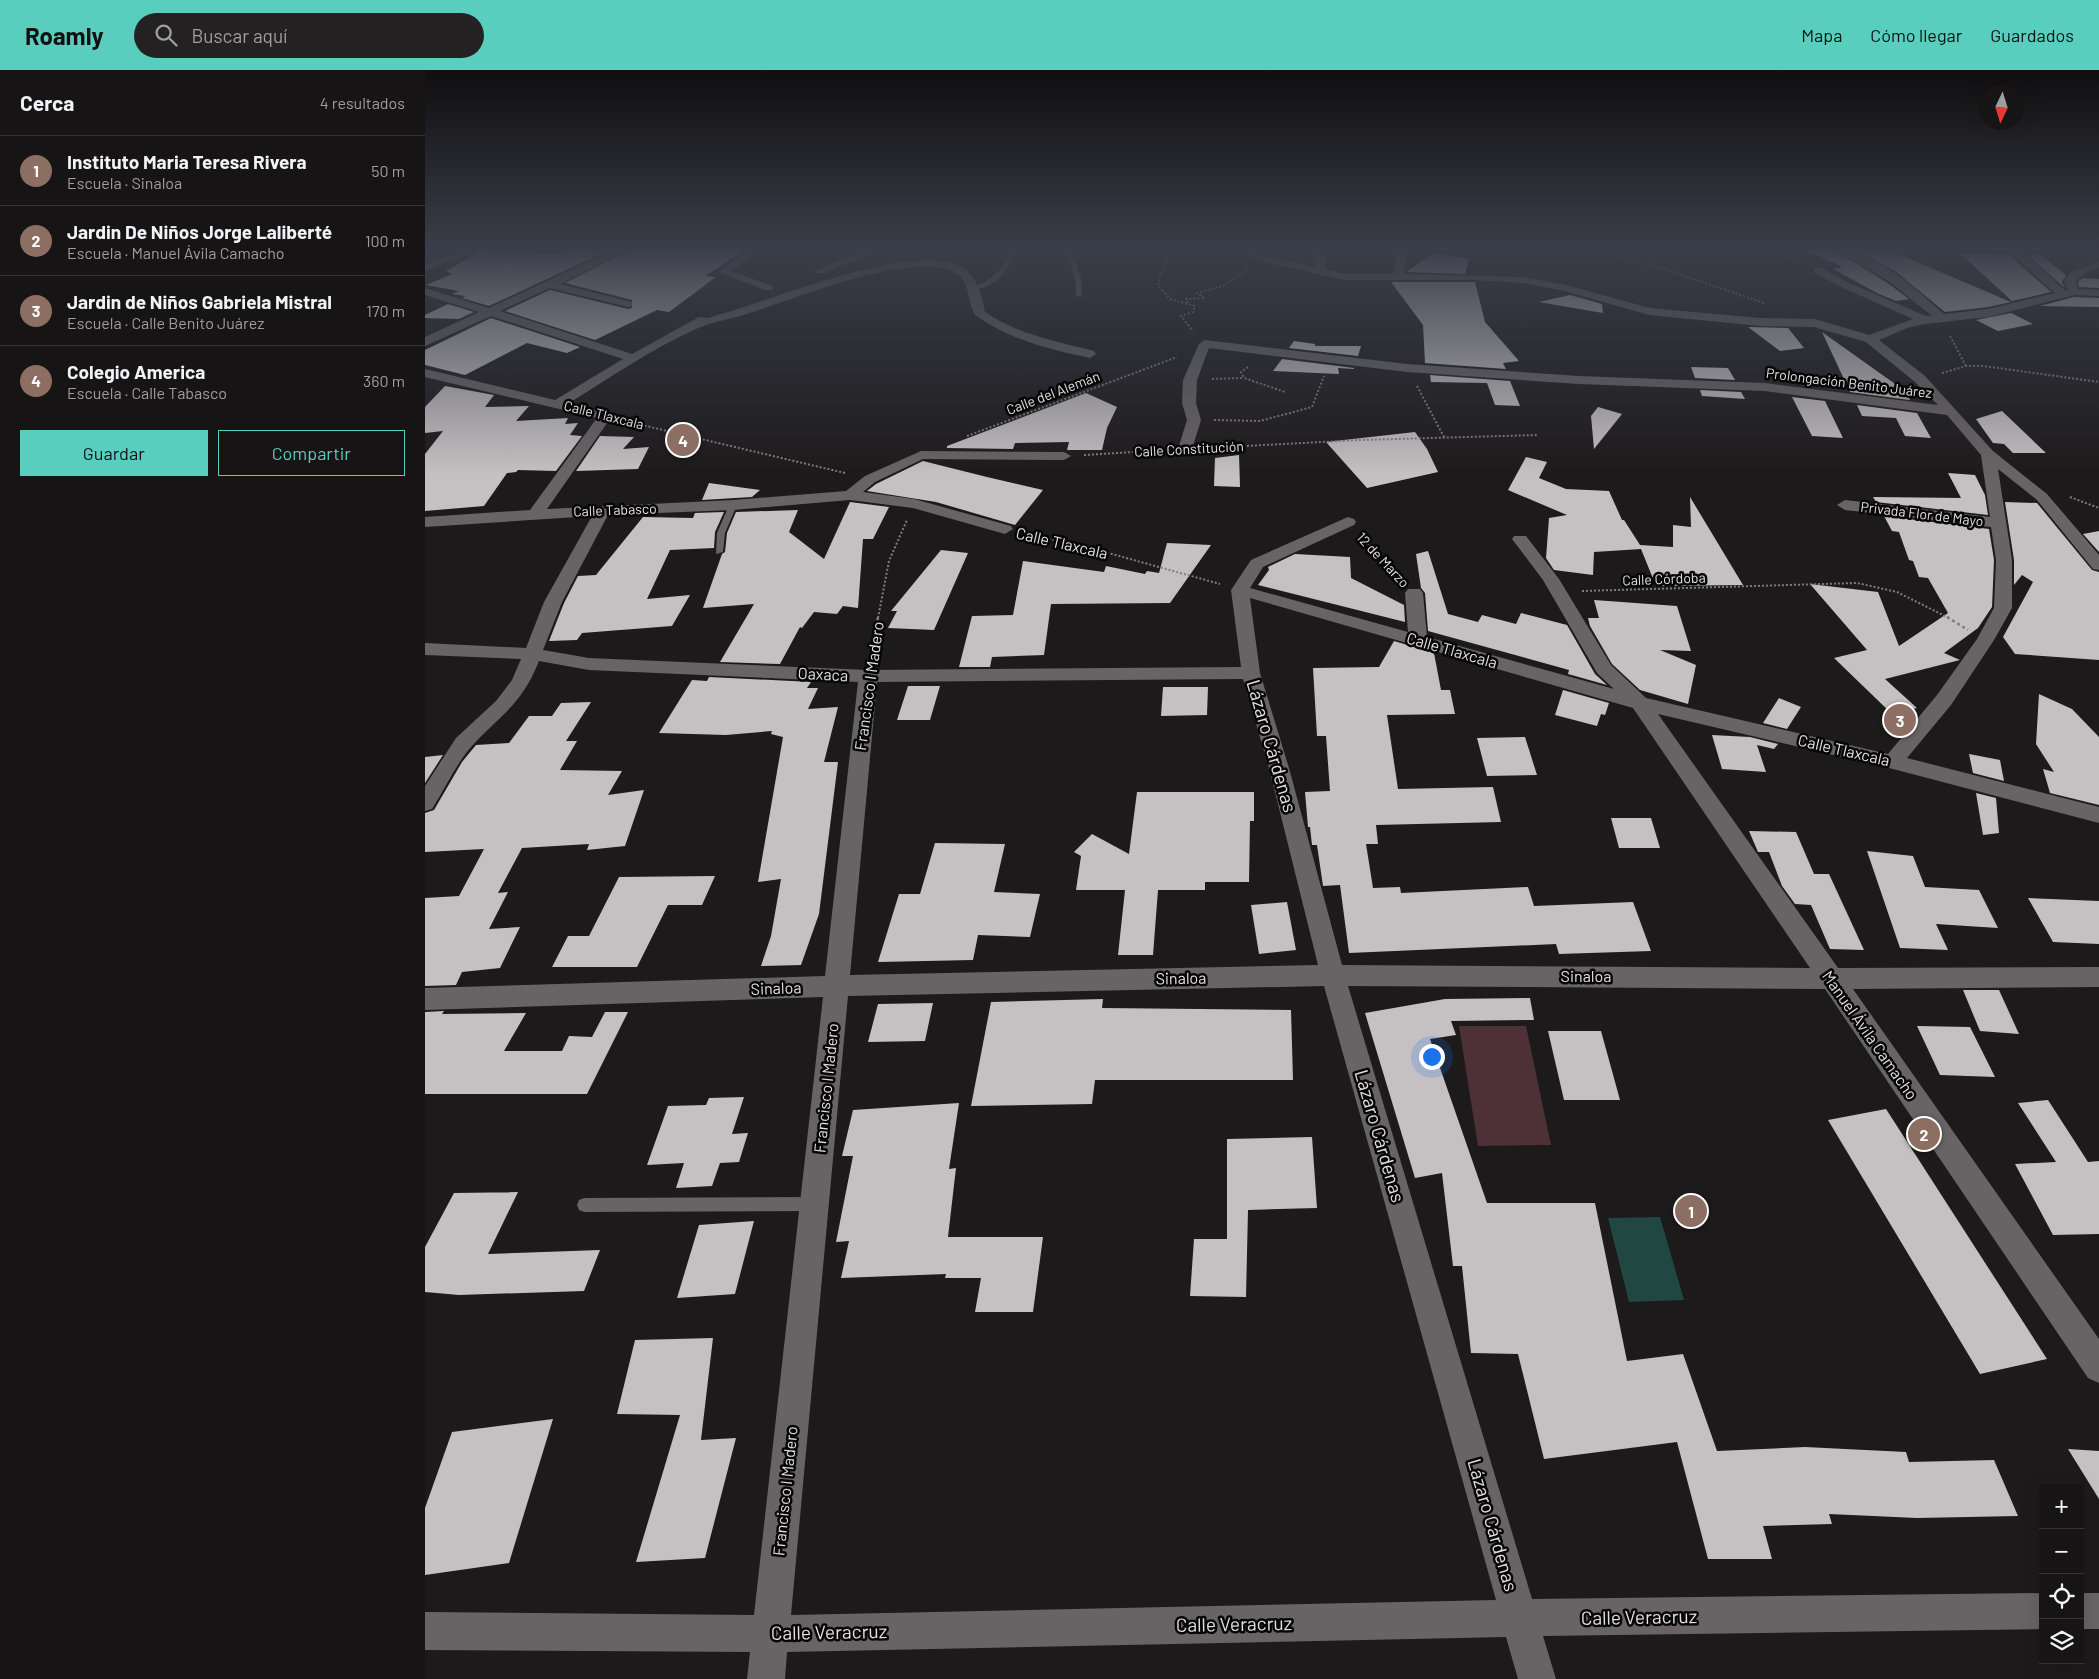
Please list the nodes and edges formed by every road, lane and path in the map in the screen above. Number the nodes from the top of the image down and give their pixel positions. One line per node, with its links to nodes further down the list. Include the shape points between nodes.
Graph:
1 (462, 325): 11 (street)
2 (534, 325): 15 (street)
3 (694, 325): 9 (street)
4 (995, 325): 14 (street, via 1037,344)
5 (1188, 325): 12 (path)
6 (1819, 325): 10 (street)
7 (1903, 325): 10 (street)
8 (1945, 325): 17 (path)
9 (691, 326): 15 (street)
10 (1870, 339): 21 (street)
11 (425, 342)
12 (1204, 346): 13 (street, Prolongación Benito Juárez); 22 (street); 32 (path, Calle del Alemán)
13 (1259, 350): 16 (street, Prolongación Benito Juárez); 20 (path, via 1257,357 1241,372)
14 (1090, 354)
15 (633, 358): 27 (street)
16 (1331, 359): 18 (street, Prolongación Benito Juárez); 30 (path, via 1312,407 1260,421)
17 (1966, 366): 21 (path); 24 (path)
18 (1407, 368): 28 (street, Prolongación Benito Juárez, via 1579,380 1765,387); 33 (path)
19 (425, 372): 23 (street, Calle Tlaxcala)
20 (1244, 378): 22 (path); 26 (path)
21 (1920, 379): 28 (street)
22 (1190, 380): 30 (street, via 1189,404)
23 (458, 381): 25 (street); 27 (street, Calle Tlaxcala)
24 (2099, 382)
25 (425, 384)
26 (1285, 392)
27 (559, 404): 29 (street, Calle Tlaxcala)
28 (1951, 411): 35 (street)
29 (605, 416): 37 (path, Calle Tlaxcala); 44 (street)
30 (1194, 420): 34 (street)
31 (1538, 435): 33 (path, Calle Constitución)
32 (966, 436)
33 (1445, 439): 34 (path, Calle Constitución)
34 (1185, 449): 36 (path, Calle Constitución)
35 (1988, 454): 47 (street); 51 (street, via 2042,497)
36 (1064, 456): 37 (street, via 921,455)
37 (870, 479): 38 (street)
38 (850, 496): 39 (street, Calle Tlaxcala); 40 (street, Calle Tlaxcala)
39 (804, 499): 42 (street, Calle Tabasco)
40 (914, 504): 48 (street, Calle Tlaxcala); 60 (path, Francisco I Madero, via 889,561)
41 (1845, 505): 47 (street, Privada Flor de Mayo)
42 (733, 506): 43 (street, Calle Tabasco); 50 (lane, via 721,533)
43 (603, 510): 44 (street, Calle Tabasco); 58 (street, via 553,602)
44 (535, 514): 45 (street, Calle Tabasco)
45 (425, 522)
46 (1348, 522): 52 (street, 12 de Marzo, via 1257,564); 54 (path, 12 de Marzo)
47 (1999, 523): 55 (street, via 2004,560 2003,608)
48 (1005, 529): 52 (path, Calle Tlaxcala, via 1076,544)
49 (1520, 538): 53 (street, Manuel Ávila Camacho)
50 (719, 552)
51 (2099, 565)
52 (1240, 590): 56 (street, Calle Tlaxcala); 59 (street, Lázaro Cárdenas)
53 (1558, 592): 55 (path, Calle Córdoba, via 1769,586 1829,581 1885,588 1935,610); 61 (street, Manuel Ávila Camacho, via 1604,669)
54 (1414, 593): 56 (street, 12 de Marzo)
55 (1985, 640): 62 (street, via 1944,700)
56 (1418, 641): 61 (street, Calle Tlaxcala)
57 (425, 649): 58 (street, Oaxaca)
58 (533, 654): 60 (street, Oaxaca, via 589,664); 63 (street, via 521,682 503,706 463,743)
59 (1251, 673): 60 (street, Oaxaca); 65 (street, Lázaro Cárdenas)
60 (868, 676): 68 (street, Francisco I Madero)
61 (1640, 703): 62 (street, Calle Tlaxcala); 67 (street, Manuel Ávila Camacho)
62 (1893, 762): 64 (street, Calle Tlaxcala)
63 (425, 803)
64 (2099, 815)
65 (1333, 975): 67 (street, Sinaloa); 68 (street, Sinaloa); 76 (street, Lázaro Cárdenas)
66 (2099, 977): 67 (street, Sinaloa)
67 (1829, 978): 72 (street, Manuel Ávila Camacho, via 2022,1252)
68 (836, 986): 69 (street, Sinaloa); 70 (street, Francisco I Madero)
69 (425, 999)
70 (814, 1204): 71 (lane); 78 (street, Francisco I Madero)
71 (584, 1205)
72 (2099, 1368)
73 (2039, 1611): 76 (street, Calle Veracruz)
74 (2084, 1611): 75 (street)
75 (2099, 1611)
76 (1519, 1618): 78 (street, Calle Veracruz); 80 (street, Lázaro Cárdenas)
77 (425, 1632): 78 (street, Calle Veracruz)
78 (771, 1634): 79 (street, Francisco I Madero)
79 (766, 1679)
80 (1537, 1679)

